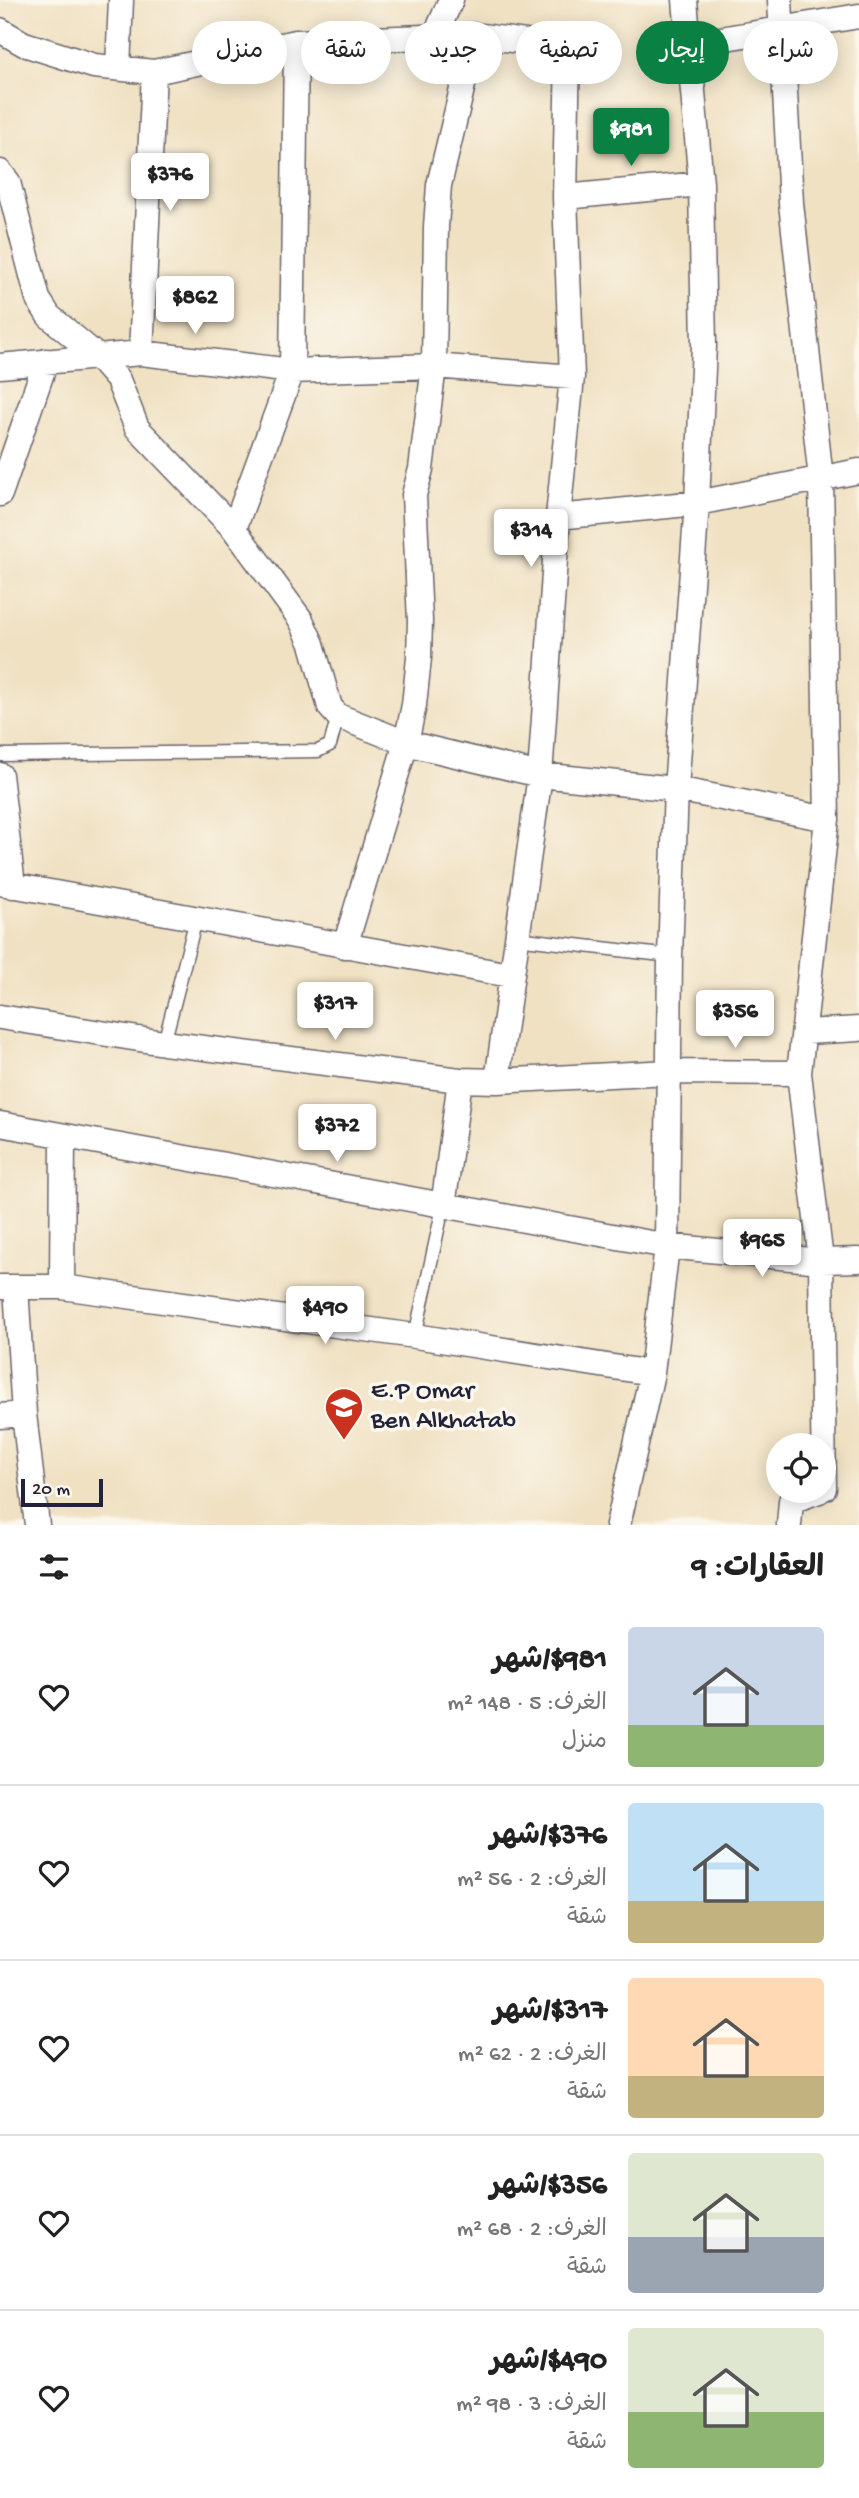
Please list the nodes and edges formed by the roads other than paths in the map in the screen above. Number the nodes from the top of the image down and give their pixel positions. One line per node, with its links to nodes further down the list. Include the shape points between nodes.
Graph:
1 (121, 0): 14 (street)
2 (451, 0): 6 (street)
3 (685, 0): 7 (street)
4 (780, 0): 8 (street)
5 (859, 16): 9 (street)
6 (442, 21)
7 (687, 21)
8 (782, 21)
9 (830, 21)
10 (0, 30): 14 (street, via 24,44 94,66)
11 (405, 37): 13 (street)
12 (502, 39): 21 (street, via 568,51)
13 (296, 42): 15 (street); 27 (street)
14 (118, 68): 15 (street)
15 (154, 72): 22 (street)
16 (463, 84): 26 (street, via 439,185)
17 (693, 84): 20 (street)
18 (786, 84): 30 (street, via 791,202)
19 (0, 172): 23 (street, via 8,182 37,299 49,316)
20 (701, 184): 21 (street); 32 (street, via 704,346)
21 (565, 197): 28 (street)
22 (141, 353): 23 (street); 27 (street)
23 (98, 357): 24 (street); 34 (street, via 118,380 137,428)
24 (46, 361): 25 (street); 31 (street)
25 (0, 366)
26 (434, 366): 27 (street); 28 (street); 36 (street, via 414,495 419,658)
27 (292, 371): 34 (street)
28 (572, 377): 33 (street)
29 (859, 471): 30 (street)
30 (821, 479): 32 (street); 41 (street)
31 (0, 494)
32 (697, 503): 33 (street); 40 (street)
33 (558, 517): 39 (street)
34 (234, 529): 35 (street, via 301,620 330,707)
35 (338, 716): 36 (street); 37 (lane, via 330,745 318,751)
36 (406, 743): 39 (street); 45 (street)
37 (0, 755)
38 (0, 775): 42 (street)
39 (540, 775): 40 (street); 44 (street)
40 (676, 789): 41 (street); 46 (street)
41 (827, 819): 50 (street)
42 (7, 884): 43 (street)
43 (196, 919): 45 (street); 51 (lane)
44 (516, 938): 46 (lane); 47 (street)
45 (345, 946): 47 (street)
46 (670, 956): 52 (street)
47 (510, 975): 55 (street)
48 (0, 1017): 51 (street)
49 (859, 1029): 50 (street)
50 (806, 1032): 53 (street)
51 (164, 1043): 54 (street)
52 (670, 1072): 53 (street); 55 (street); 59 (street)
53 (799, 1073): 61 (street)
54 (460, 1080): 55 (street); 58 (street)
55 (497, 1082)
56 (0, 1124): 57 (street)
57 (63, 1136): 58 (street); 63 (street)
58 (443, 1207): 59 (street); 64 (lane)
59 (667, 1247): 61 (street); 65 (street)
60 (859, 1260): 61 (street)
61 (821, 1261): 67 (street)
62 (8, 1287): 63 (street); 66 (street)
63 (62, 1287): 64 (street)
64 (415, 1336): 65 (street)
65 (652, 1373): 70 (street)
66 (12, 1415): 69 (street)
67 (823, 1433)
68 (792, 1503): 71 (street)
69 (37, 1525)
70 (618, 1525)
71 (789, 1525)

